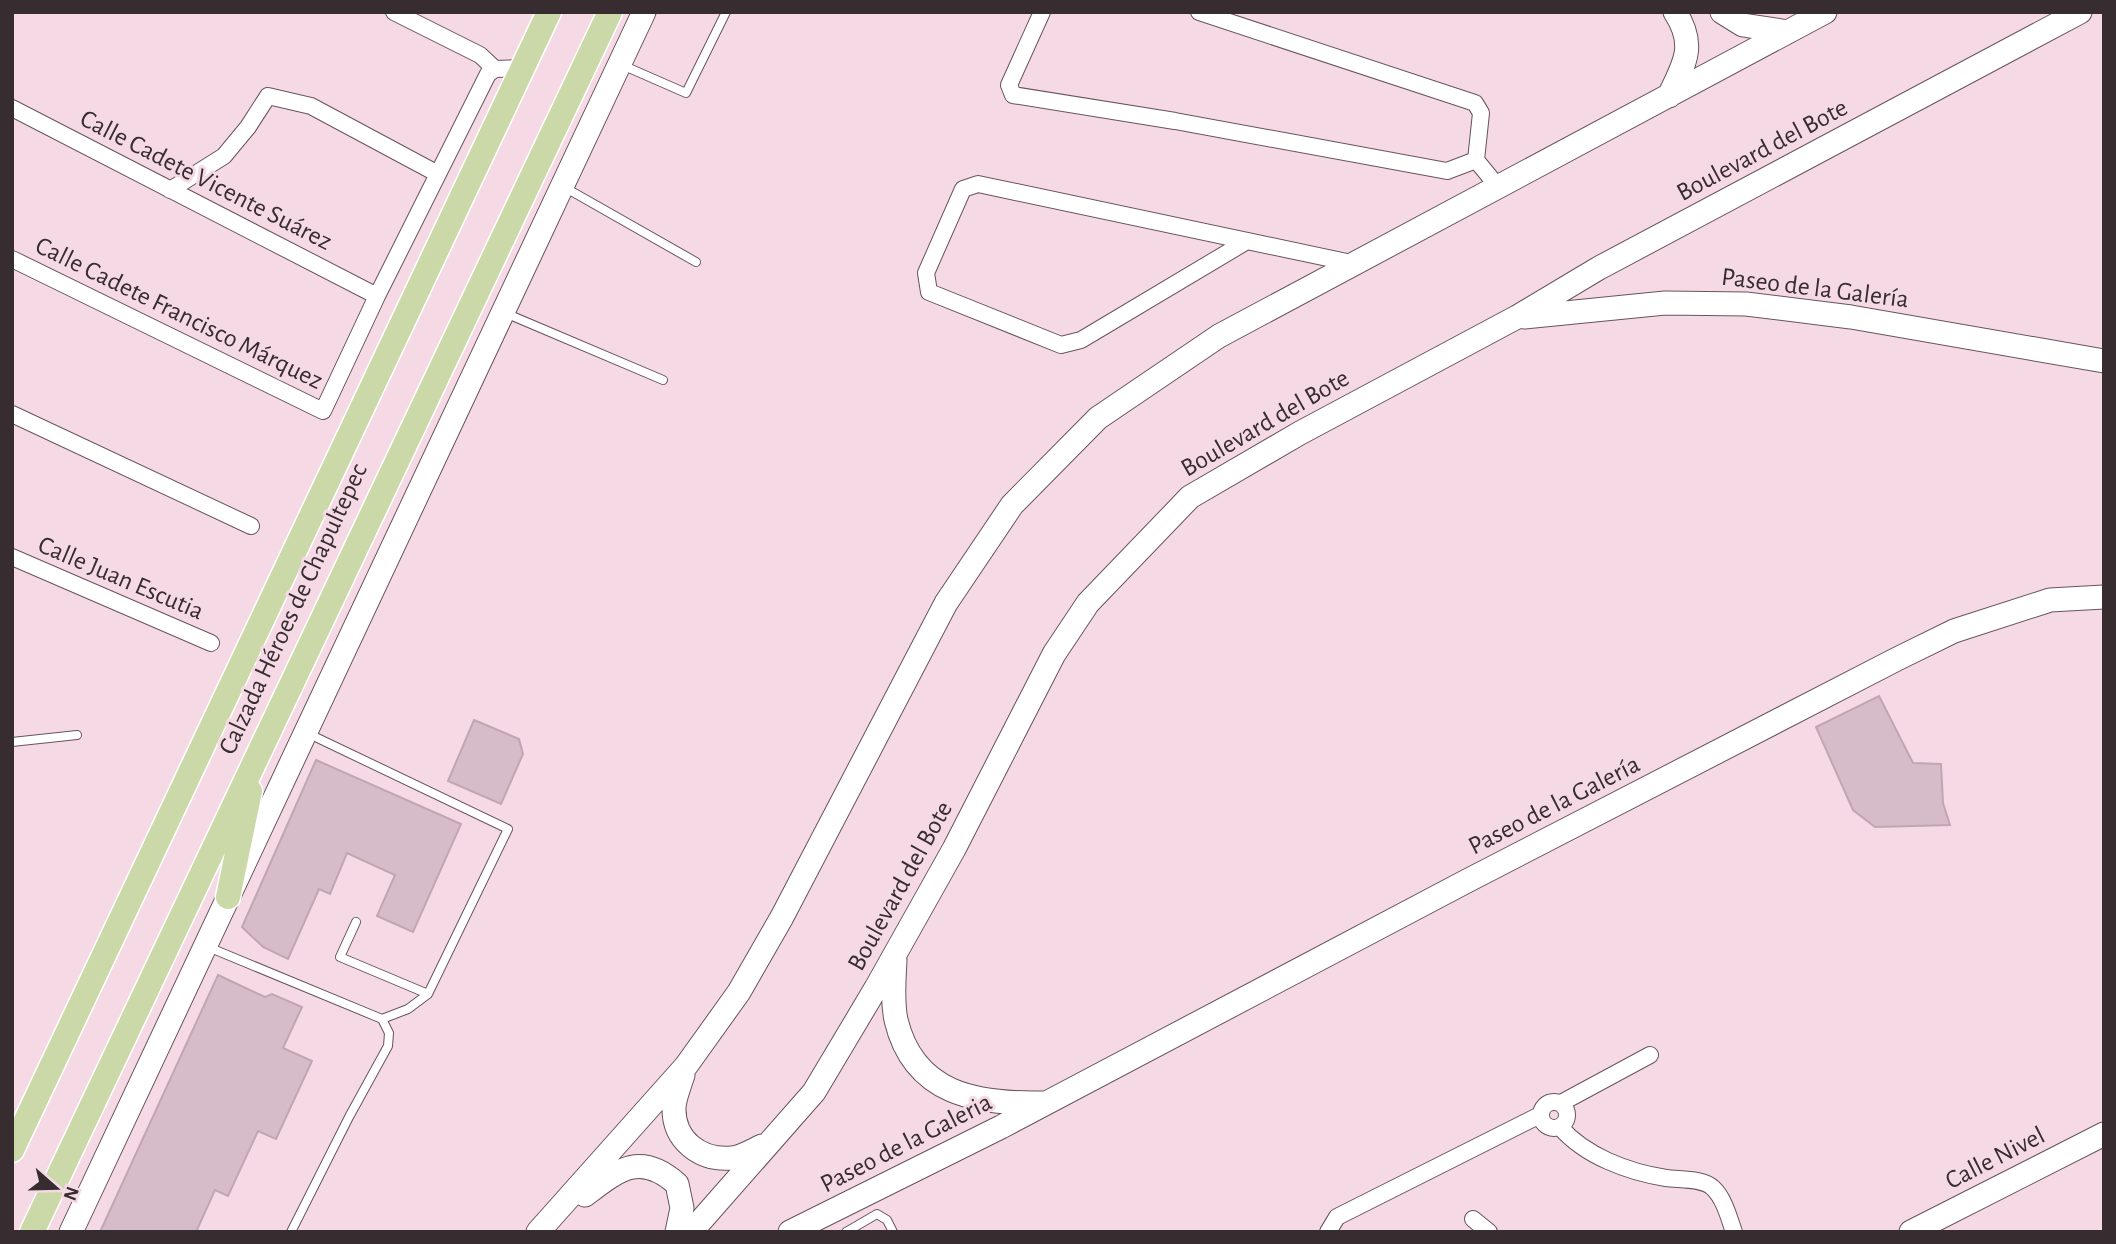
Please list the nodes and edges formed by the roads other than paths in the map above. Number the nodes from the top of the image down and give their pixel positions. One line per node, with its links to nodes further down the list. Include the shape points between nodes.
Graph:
1 (394, 12): 15 (street, via 480,55)
2 (549, 12): 14 (main road, Calzada Héroes de Chapultepec)
3 (610, 12): 40 (main road, Calzada Héroes de Chapultepec)
4 (644, 12): 13 (main road)
5 (726, 12): 13 (lane, via 687,93)
6 (1042, 12): 18 (street, via 1009,85 1013,95 1447,171)
7 (1199, 12): 18 (street, via 1475,103 1481,113)
8 (1675, 12): 16 (main road, via 1683,24 1688,50)
9 (1722, 12): 12 (main road, via 1743,25)
10 (1825, 12): 12 (main road)
11 (2080, 12): 29 (main road, Boulevard del Bote, via 1599,268)
12 (1788, 32): 16 (main road)
13 (619, 64): 20 (main road)
14 (523, 68): 15 (street); 55 (main road, Calzada Héroes de Chapultepec)
15 (495, 69): 19 (street, via 488,74)
16 (1669, 96): 21 (main road)
17 (12, 108): 22 (street, Calle Cadete Vicente Suárez)
18 (1476, 160): 21 (street)
19 (438, 174): 22 (street, via 311,106 268,96 224,156); 27 (street)
20 (562, 186): 25 (lane); 28 (main road)
21 (1499, 188): 26 (main road)
22 (170, 190): 27 (street, Calle Cadete Vicente Suárez)
23 (1247, 241): 23 (street, via 978,184 963,189 926,274 929,292 1061,345 1081,340); 26 (street)
24 (12, 259): 27 (street, Calle Cadete Francisco Márquez, via 323,411)
25 (696, 262)
26 (1356, 264): 48 (main road, via 1219,336 1098,418 1012,505 946,603 739,992)
27 (377, 296)
28 (503, 312): 31 (lane); 37 (main road)
29 (1517, 317): 30 (main road, Paseo de la Galería, via 1665,303 1746,304 1851,317); 44 (main road, Boulevard del Bote, via 1190,496 1088,603 1054,654)
30 (2104, 361)
31 (663, 380)
32 (12, 414): 33 (street)
33 (251, 526)
34 (12, 557): 36 (street, Calle Juan Escutia)
35 (2104, 597): 49 (main road, Paseo de la Galería, via 2050,600 1943,636)
36 (211, 643)
37 (305, 732): 41 (main road); 45 (lane, via 508,829)
38 (77, 735): 39 (lane)
39 (12, 742)
40 (258, 752): 41 (main road); 58 (main road, Calzada Héroes de Chapultepec)
41 (228, 897): 43 (main road)
42 (356, 922): 45 (lane, via 340,957)
43 (205, 946): 46 (lane); 59 (main road)
44 (895, 953): 49 (main road, via 897,1021 910,1054 926,1075 977,1099 1002,1104); 54 (main road, Boulevard del Bote, via 814,1092)
45 (428, 994): 46 (lane, via 408,1009)
46 (382, 1019): 60 (lane, via 389,1033 388,1046)
47 (1650, 1055): 50 (street)
48 (686, 1066): 54 (main road, via 674,1108 676,1126 689,1146 714,1157 733,1158); 57 (main road)
49 (1046, 1103): 63 (main road, Paseo de la Galeria)
50 (1561, 1103): 51 (street, via 1547,1103); 52 (street, via 1567,1115)
51 (1540, 1115): 52 (street, via 1547,1126); 66 (street, via 1337,1217)
52 (1560, 1127): 68 (street, via 1580,1146 1635,1171 1709,1184)
53 (2104, 1134): 69 (main road, Calle Nivel)
54 (766, 1145): 62 (main road, Boulevard del Bote)
55 (12, 1150)
56 (1473, 1220): 67 (street)
57 (540, 1230): 61 (main road, via 617,1171 636,1166 655,1168 677,1184 682,1208)
58 (32, 1232)
59 (71, 1232)
60 (291, 1232)
61 (677, 1232)
62 (691, 1232)
63 (790, 1232)
64 (846, 1232): 65 (lane, via 877,1214)
65 (893, 1232)
66 (1328, 1232)
67 (1489, 1232)
68 (1734, 1232)
69 (1911, 1232)

